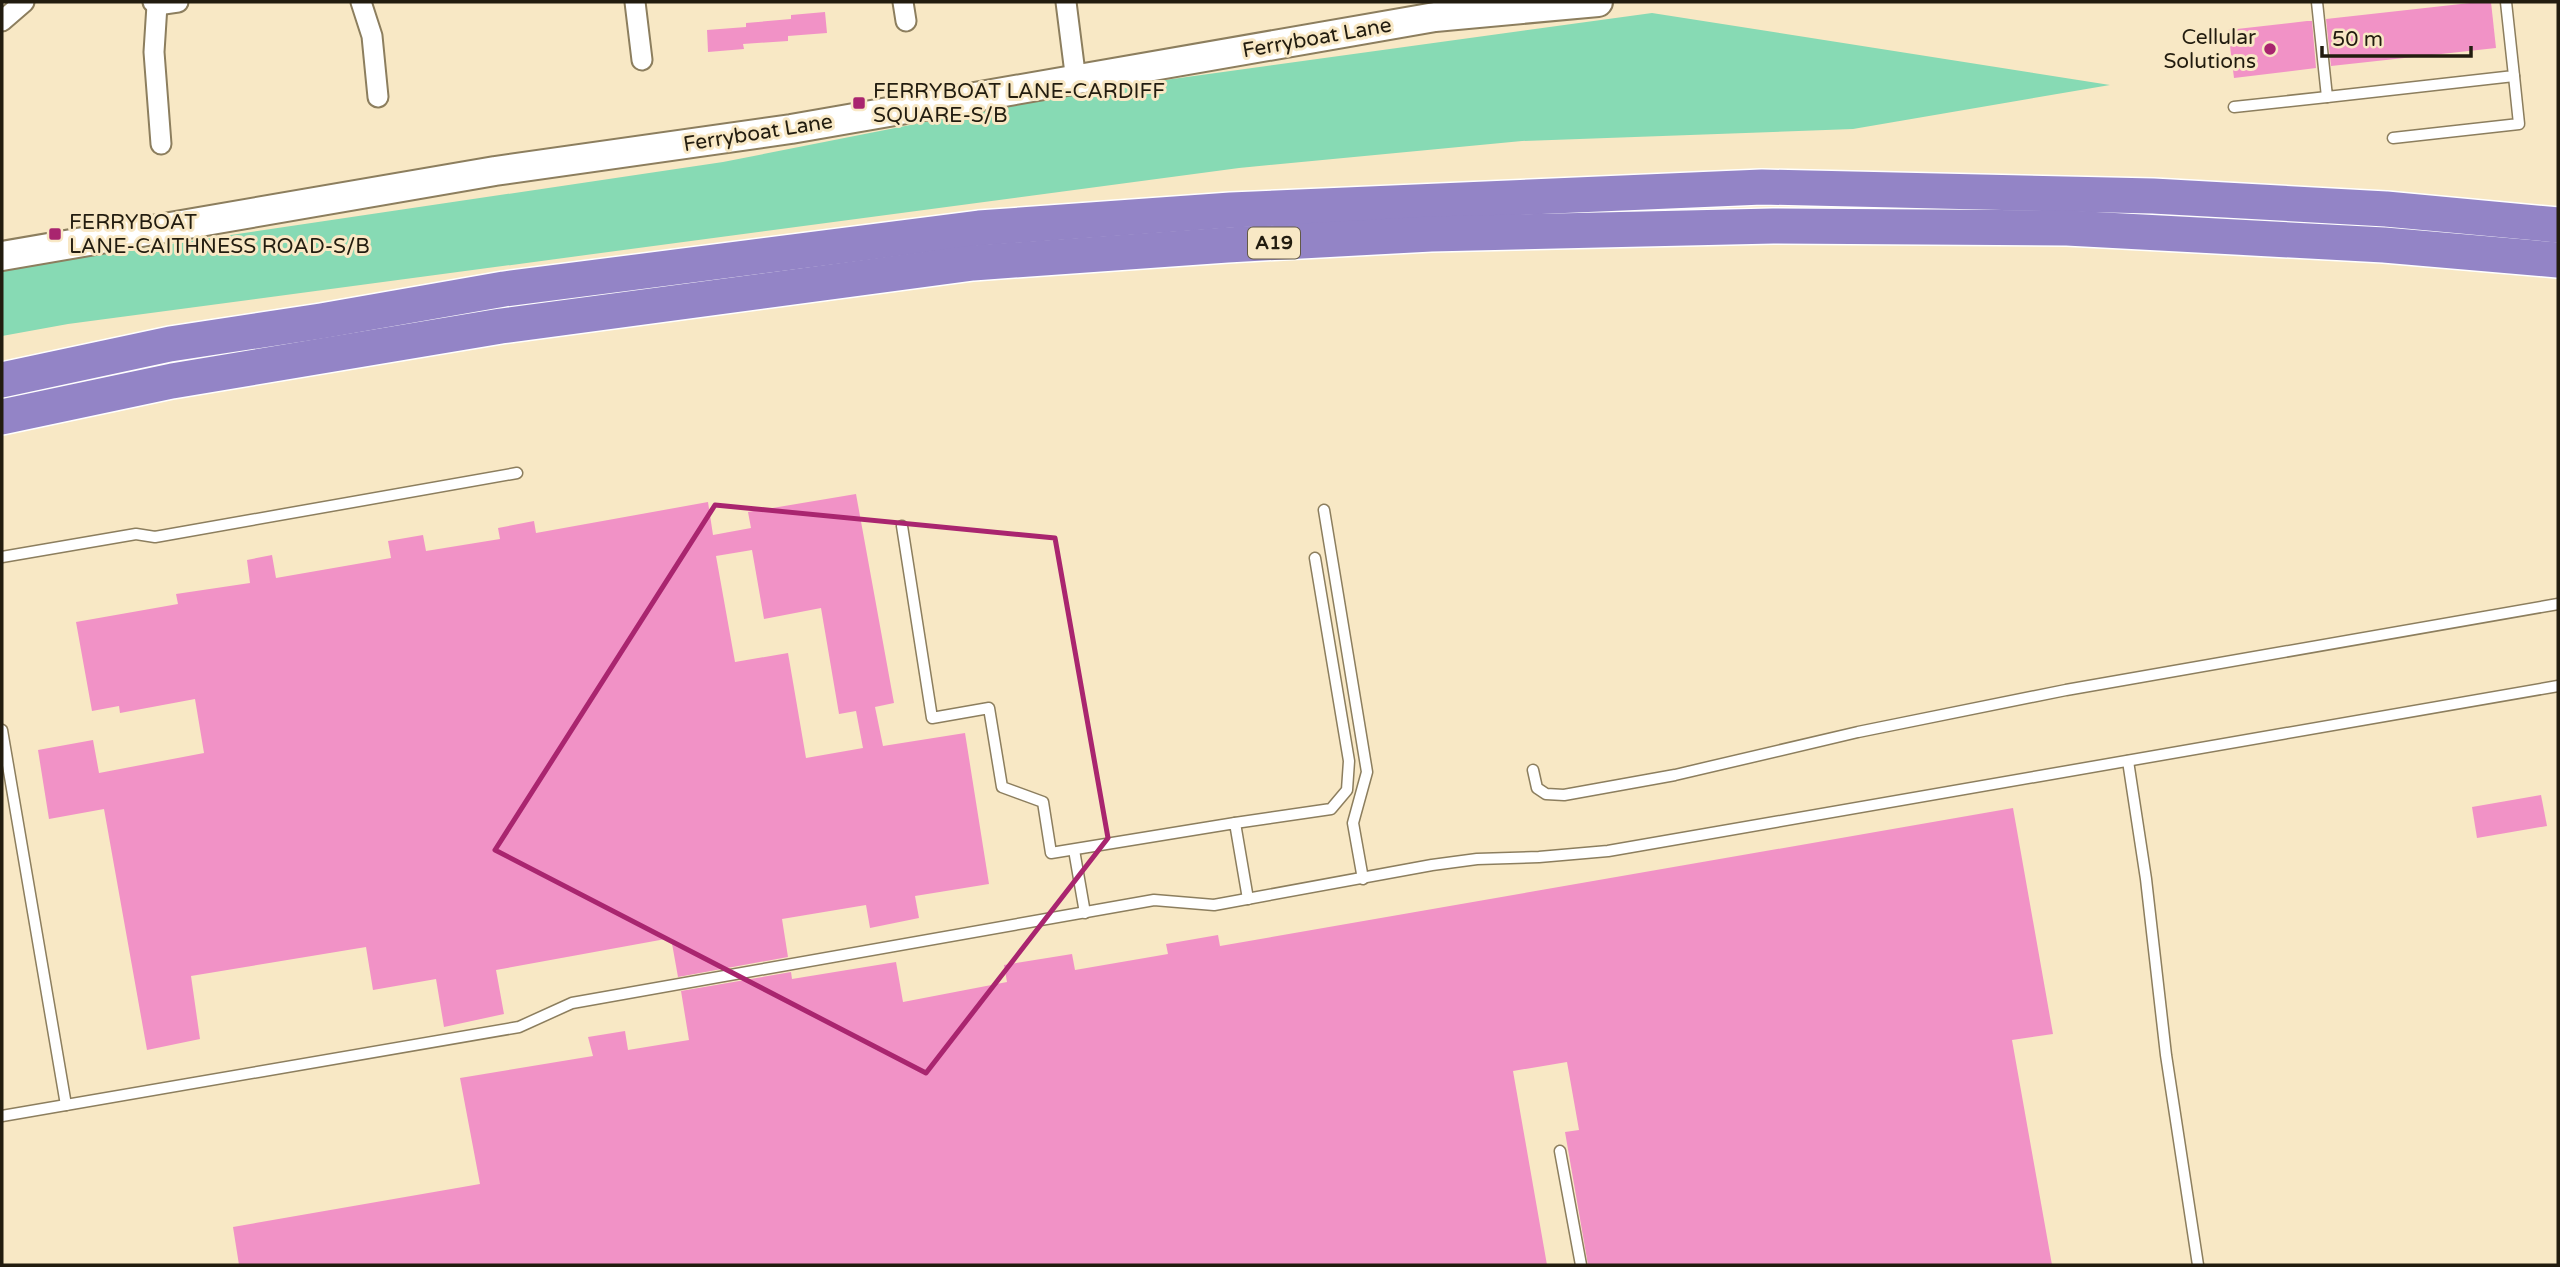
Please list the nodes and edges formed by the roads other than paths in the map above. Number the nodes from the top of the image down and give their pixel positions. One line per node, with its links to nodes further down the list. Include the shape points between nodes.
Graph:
1 (24, 2): 10 (street)
2 (178, 2): 9 (street)
3 (361, 2): 14 (street, via 372,36)
4 (635, 2): 11 (street)
5 (1066, 2): 13 (street)
6 (1598, 2): 13 (street, Ferryboat Lane, via 1435,18)
7 (2317, 2): 15 (lane)
8 (2506, 2): 12 (lane)
9 (155, 3): 18 (street)
10 (2, 21)
11 (642, 60)
12 (2514, 76): 15 (lane); 17 (lane, via 2519,124)
13 (1076, 81): 20 (street, Ferryboat Lane, via 791,129 495,171)
14 (378, 97)
15 (2327, 97): 16 (lane)
16 (2234, 107)
17 (2393, 138)
18 (161, 144)
19 (2558, 225): 22 (highway, A19, via 2386,209 2153,196 1762,187 1231,210 979,228 504,289 170,344)
20 (2, 256)
21 (2558, 260): 23 (highway, A19, via 2384,245 2067,228 1773,226 1431,234 1240,245 973,263 514,324 172,381)
22 (2, 380)
23 (2, 417)
24 (517, 473): 27 (lane, via 155,537 136,534)
25 (1324, 510): 36 (lane, via 1367,772 1353,823)
26 (902, 526): 35 (lane, via 932,718 989,708 1002,787 1043,802 1051,853)
27 (2, 557)
28 (1315, 558): 34 (lane, via 1349,761 1347,790 1331,809)
29 (2558, 604): 33 (lane, via 2066,690 1564,795 1546,794 1537,788)
30 (2558, 687): 32 (lane)
31 (2, 730): 39 (lane)
32 (2128, 761): 36 (lane, via 1608,851 1477,859); 43 (lane)
33 (1533, 770)
34 (1235, 823): 35 (lane); 37 (lane)
35 (1074, 850): 38 (lane)
36 (1363, 879): 37 (lane)
37 (1248, 899): 38 (lane, via 1214,905 1154,900)
38 (1085, 913): 39 (lane, via 572,1003 519,1027)
39 (66, 1105): 40 (lane)
40 (2, 1116)
41 (1560, 1151): 42 (lane)
42 (1580, 1265)
43 (2198, 1265)

